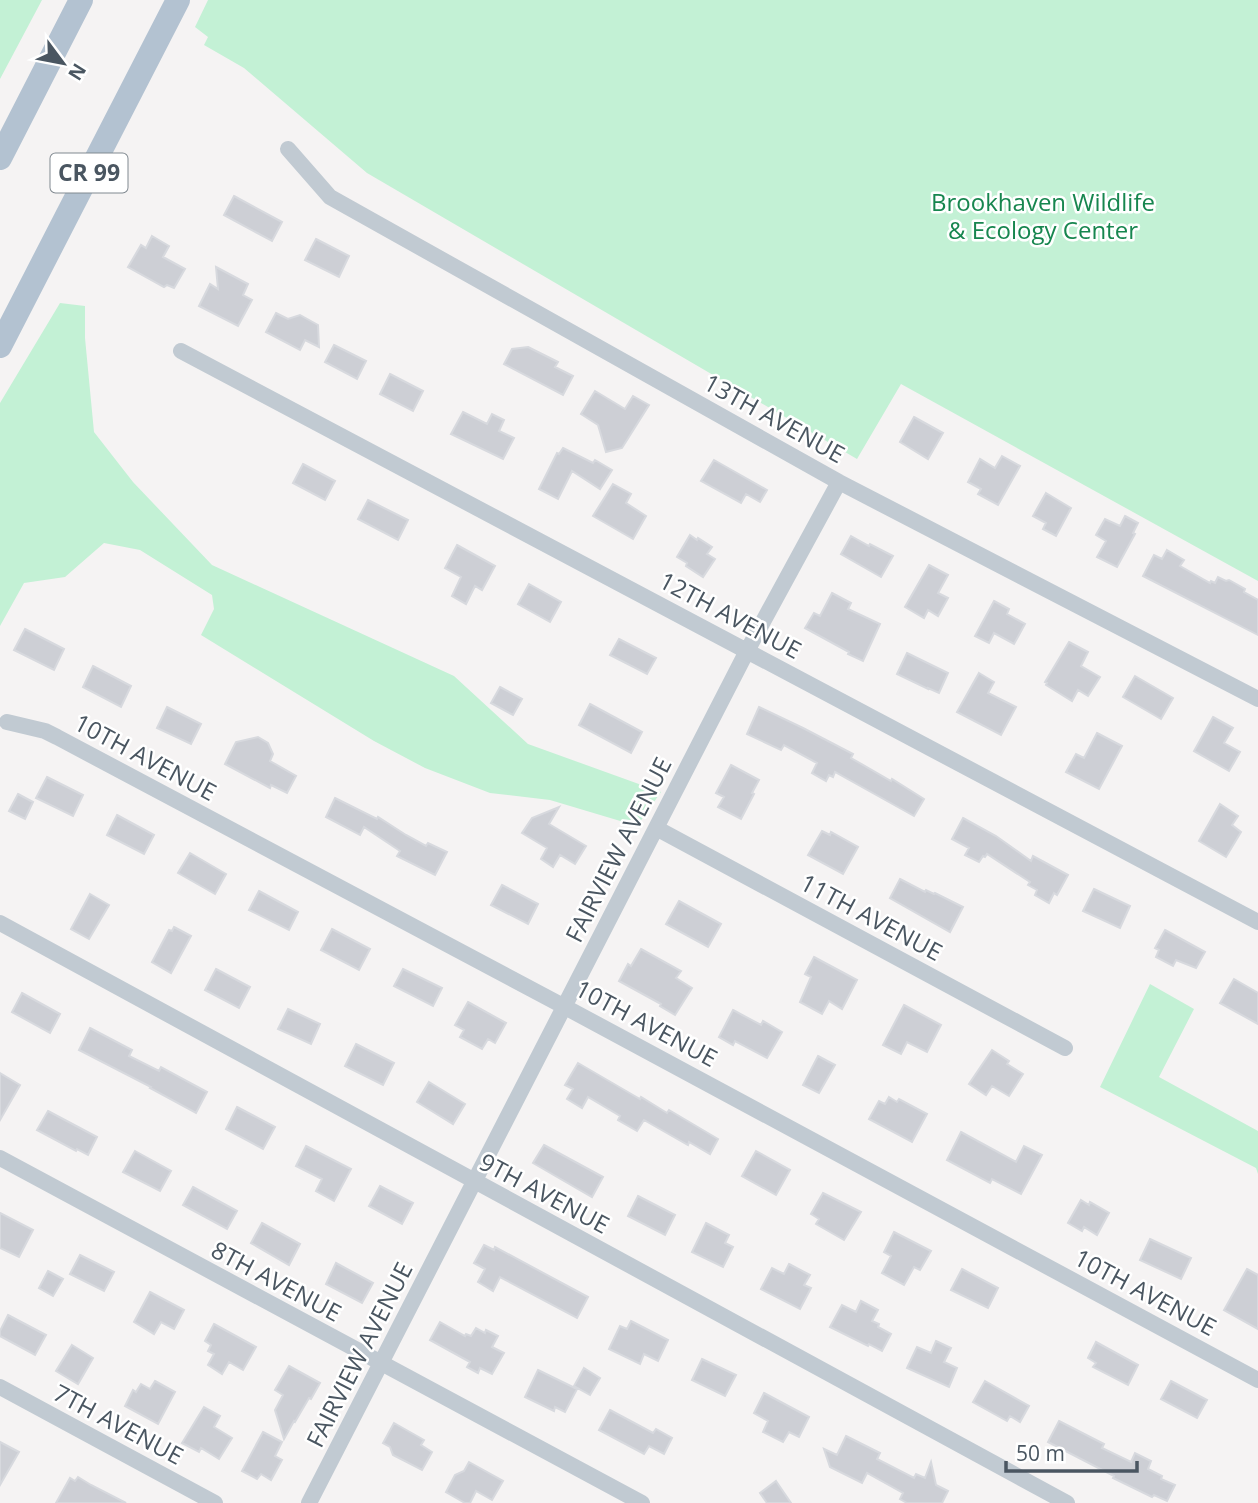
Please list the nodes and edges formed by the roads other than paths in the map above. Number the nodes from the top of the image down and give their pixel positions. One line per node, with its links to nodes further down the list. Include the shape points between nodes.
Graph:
1 (82, 0): 4 (main road)
2 (178, 0): 5 (main road, CR 99)
3 (288, 149): 7 (street, 13TH AVENUE, via 330,197)
4 (0, 158)
5 (0, 346)
6 (181, 351): 8 (street, 12TH AVENUE)
7 (839, 482): 8 (street, FAIRVIEW AVENUE); 9 (street, 13TH AVENUE)
8 (747, 651): 11 (street, FAIRVIEW AVENUE); 12 (street, 12TH AVENUE)
9 (1258, 699)
10 (7, 722): 14 (street, 10TH AVENUE, via 45,731)
11 (656, 828): 14 (street, FAIRVIEW AVENUE); 15 (street, 11TH AVENUE)
12 (1258, 922)
13 (0, 923): 17 (street, 9TH AVENUE)
14 (565, 1007): 17 (street, FAIRVIEW AVENUE); 19 (street, 10TH AVENUE)
15 (1065, 1048)
16 (0, 1158): 18 (street, 8TH AVENUE)
17 (474, 1182): 18 (street, FAIRVIEW AVENUE); 24 (street, 9TH AVENUE)
18 (380, 1364): 22 (street, FAIRVIEW AVENUE); 23 (street, 8TH AVENUE)
19 (1258, 1380)
20 (0, 1387): 21 (street, 7TH AVENUE)
21 (215, 1503)
22 (310, 1503)
23 (642, 1503)
24 (1068, 1503)

